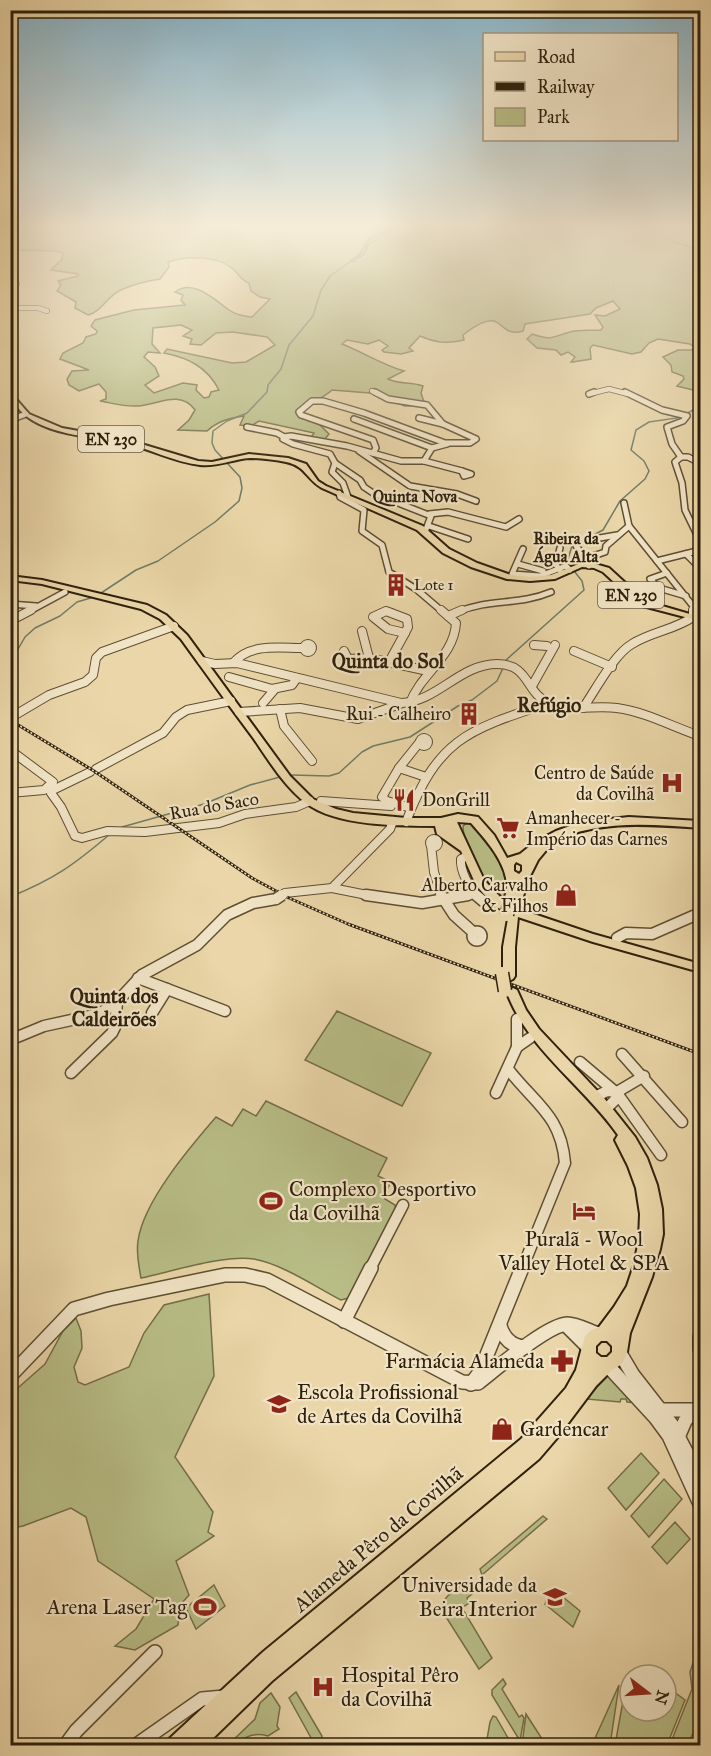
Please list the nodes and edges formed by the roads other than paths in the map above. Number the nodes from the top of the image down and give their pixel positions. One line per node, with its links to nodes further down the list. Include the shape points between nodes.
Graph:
1 (41, 309): 2 (street)
2 (47, 311)
3 (372, 391): 10 (street, via 388,399 427,405)
4 (10, 394): 6 (main road, EN 230)
5 (589, 394): 17 (street, via 606,388 623,390 640,402 683,415 687,418 669,424 666,431)
6 (26, 414): 9 (street); 22 (main road, EN 230, via 60,430 128,442 184,460 207,464 249,456 298,463 308,469 316,482)
7 (419, 418): 10 (street)
8 (354, 419): 15 (street)
9 (10, 420)
10 (443, 424): 13 (street, via 476,439)
11 (247, 427): 12 (street)
12 (284, 437): 14 (street); 19 (street, via 288,443 324,450)
13 (448, 444): 15 (street); 16 (street, via 323,401 312,401 299,412 373,440)
14 (351, 447): 16 (street); 23 (street, via 410,486)
15 (432, 448): 18 (street)
16 (373, 453): 18 (street, via 401,461)
17 (681, 456): 20 (street); 32 (street, via 675,462 685,510)
18 (423, 461): 21 (street)
19 (335, 463): 22 (street, via 332,472); 25 (street, via 373,493)
20 (700, 463)
21 (462, 471)
22 (340, 491): 28 (main road, EN 230); 54 (street, via 340,497 364,510 362,531 382,545 389,572 417,589)
23 (476, 501)
24 (624, 503): 27 (street)
25 (429, 514): 26 (street, via 448,512 506,526); 28 (street)
26 (519, 519)
27 (629, 526): 29 (street); 38 (street)
28 (427, 529): 30 (street); 42 (main road, EN 230, via 456,557 510,577 542,579)
29 (617, 535): 31 (street); 39 (street, via 605,552)
30 (468, 539)
31 (594, 539)
32 (700, 541)
33 (576, 546): 39 (street)
34 (700, 547): 37 (street)
35 (560, 548): 43 (street, via 556,565)
36 (523, 549): 40 (street)
37 (686, 554): 38 (street); 41 (street)
38 (657, 561): 45 (street)
39 (588, 562): 42 (main road, EN 230); 55 (main road, EN 230, via 606,570 642,603)
40 (518, 564): 43 (street, via 512,574 541,577); 44 (street)
41 (700, 568)
42 (572, 569): 43 (street, via 566,566)
43 (560, 570)
44 (543, 571)
45 (667, 573): 49 (street); 49 (street, via 650,579 659,588)
46 (11, 577): 47 (main road)
47 (64, 590): 52 (street); 57 (main road, via 144,607)
48 (550, 592): 54 (street, via 532,600 476,604)
49 (686, 596): 55 (street)
50 (10, 604): 51 (street)
51 (22, 605): 52 (street); 53 (street, via 26,608)
52 (37, 606): 53 (street)
53 (24, 613): 56 (street)
54 (448, 616): 69 (street, via 456,623 453,642)
55 (697, 618): 68 (street, via 635,641)
56 (10, 621)
57 (169, 628): 67 (main road); 82 (street, via 102,652 89,679 49,695)
58 (362, 631): 64 (street)
59 (405, 633): 59 (street, via 407,619 383,610 373,617 388,628); 66 (street)
60 (534, 645): 72 (street, via 551,646)
61 (303, 648): 65 (street, via 242,653)
62 (344, 651): 64 (street, via 348,659)
63 (574, 651): 68 (street)
64 (369, 658): 66 (street)
65 (234, 662): 67 (street); 71 (street)
66 (389, 662): 69 (street)
67 (212, 666): 74 (main road)
68 (612, 666): 79 (street)
69 (428, 672): 77 (street)
70 (229, 677): 73 (street)
71 (297, 678): 73 (street, via 292,685); 76 (street)
72 (532, 686): 77 (street, via 522,670 503,665 477,667); 78 (street)
73 (275, 688): 75 (street)
74 (231, 701): 81 (main road); 89 (street, via 202,705 180,714 170,729 160,735)
75 (263, 703)
76 (401, 703): 77 (street); 80 (street, via 358,719 321,710)
77 (410, 703)
78 (549, 703): 79 (street); 88 (street, via 466,734 440,756)
79 (583, 708): 83 (street, via 627,711)
80 (280, 709): 81 (street); 86 (street, via 284,726)
81 (239, 712): 91 (main road, via 291,783)
82 (10, 718)
83 (700, 736)
84 (419, 743): 87 (street)
85 (10, 750): 89 (street, via 48,777)
86 (312, 761)
87 (399, 768): 88 (street); 92 (street, via 382,797)
88 (426, 777): 92 (street)
89 (53, 789): 90 (street); 91 (street, Rua do Saco, via 75,836 82,838 107,831 145,832 219,823 245,814 279,811)
90 (10, 794)
91 (316, 801): 92 (street, Rua do Saco); 93 (main road, via 343,815)
92 (409, 807): 94 (street)
93 (393, 821): 94 (main road); 102 (street, via 390,829)
94 (406, 822): 96 (main road)
95 (700, 824): 100 (main road, via 614,822 578,826 539,843)
96 (447, 826): 99 (main road); 100 (main road, via 474,820 500,858)
97 (700, 829): 101 (main road, via 616,825 586,829 551,842 533,858)
98 (431, 845): 104 (street)
99 (465, 852): 103 (street, via 460,863); 105 (main road, via 485,890)
100 (513, 865): 101 (main road); 101 (main road, via 515,877); 105 (main road)
101 (527, 871): 105 (main road)
102 (332, 888): 104 (street, via 410,903); 112 (street, bridge, via 285,892 276,900 253,903 227,915 197,945)
103 (474, 894): 104 (street); 105 (street, via 480,901)
104 (443, 901): 108 (street, via 449,913)
105 (509, 909): 107 (main road); 114 (main road)
106 (700, 913): 109 (street, via 652,934 626,933)
107 (556, 924): 109 (main road); 111 (main road)
108 (474, 933)
109 (617, 938): 110 (main road)
110 (700, 962)
111 (700, 968)
112 (138, 978): 113 (street); 115 (street)
113 (167, 989): 116 (street); 117 (street)
114 (509, 992): 118 (main road); 129 (main road, via 540,1040)
115 (117, 1002): 120 (street, via 88,1018 44,1026); 125 (street, via 112,1033)
116 (225, 1011)
117 (152, 1013)
118 (517, 1019): 119 (main road); 121 (street)
119 (530, 1038): 121 (street); 137 (main road, via 616,1132 645,1190 647,1231 637,1276 621,1309)
120 (10, 1040)
121 (517, 1047): 124 (street)
122 (622, 1054): 126 (street)
123 (580, 1062): 128 (street)
124 (508, 1069): 127 (street); 135 (street, via 553,1118 563,1138 565,1163)
125 (71, 1073)
126 (644, 1076): 128 (street); 131 (street)
127 (496, 1093)
128 (616, 1093): 129 (street); 130 (street, via 615,1102); 132 (street)
129 (595, 1097): 130 (main road)
130 (606, 1109): 142 (main road, via 645,1166 656,1216 650,1263 623,1329)
131 (682, 1122)
132 (661, 1155)
133 (402, 1205): 134 (street)
134 (344, 1321): 144 (street, via 267,1280 225,1275 74,1309); 145 (street, via 447,1376)
135 (499, 1324): 139 (street, via 507,1340); 145 (street, via 480,1372)
136 (561, 1325): 137 (street); 139 (street); 140 (street, via 575,1332)
137 (600, 1333): 140 (main road, via 591,1339); 142 (main road, via 613,1337)
138 (700, 1336): 141 (street)
139 (527, 1347): 145 (street, via 485,1380)
140 (589, 1349): 143 (main road, via 595,1362); 152 (main road, Alameda Pêro da Covilhã, via 583,1373 571,1393 526,1444)
141 (700, 1349)
142 (619, 1350): 143 (main road, via 616,1362); 146 (street, via 628,1370)
143 (607, 1366): 150 (street, via 669,1436); 156 (main road, Alameda Pêro da Covilhã, via 533,1453 266,1675)
144 (10, 1376)
145 (471, 1384)
146 (662, 1410): 147 (street); 148 (street)
147 (697, 1410): 148 (street, via 685,1421)
148 (679, 1435): 149 (street)
149 (700, 1478)
150 (700, 1504)
151 (155, 1652): 153 (street)
152 (224, 1697): 154 (street, via 202,1699); 155 (main road, Alameda Pêro da Covilhã)
153 (65, 1746)
154 (135, 1746)
155 (174, 1746)
156 (191, 1746)

